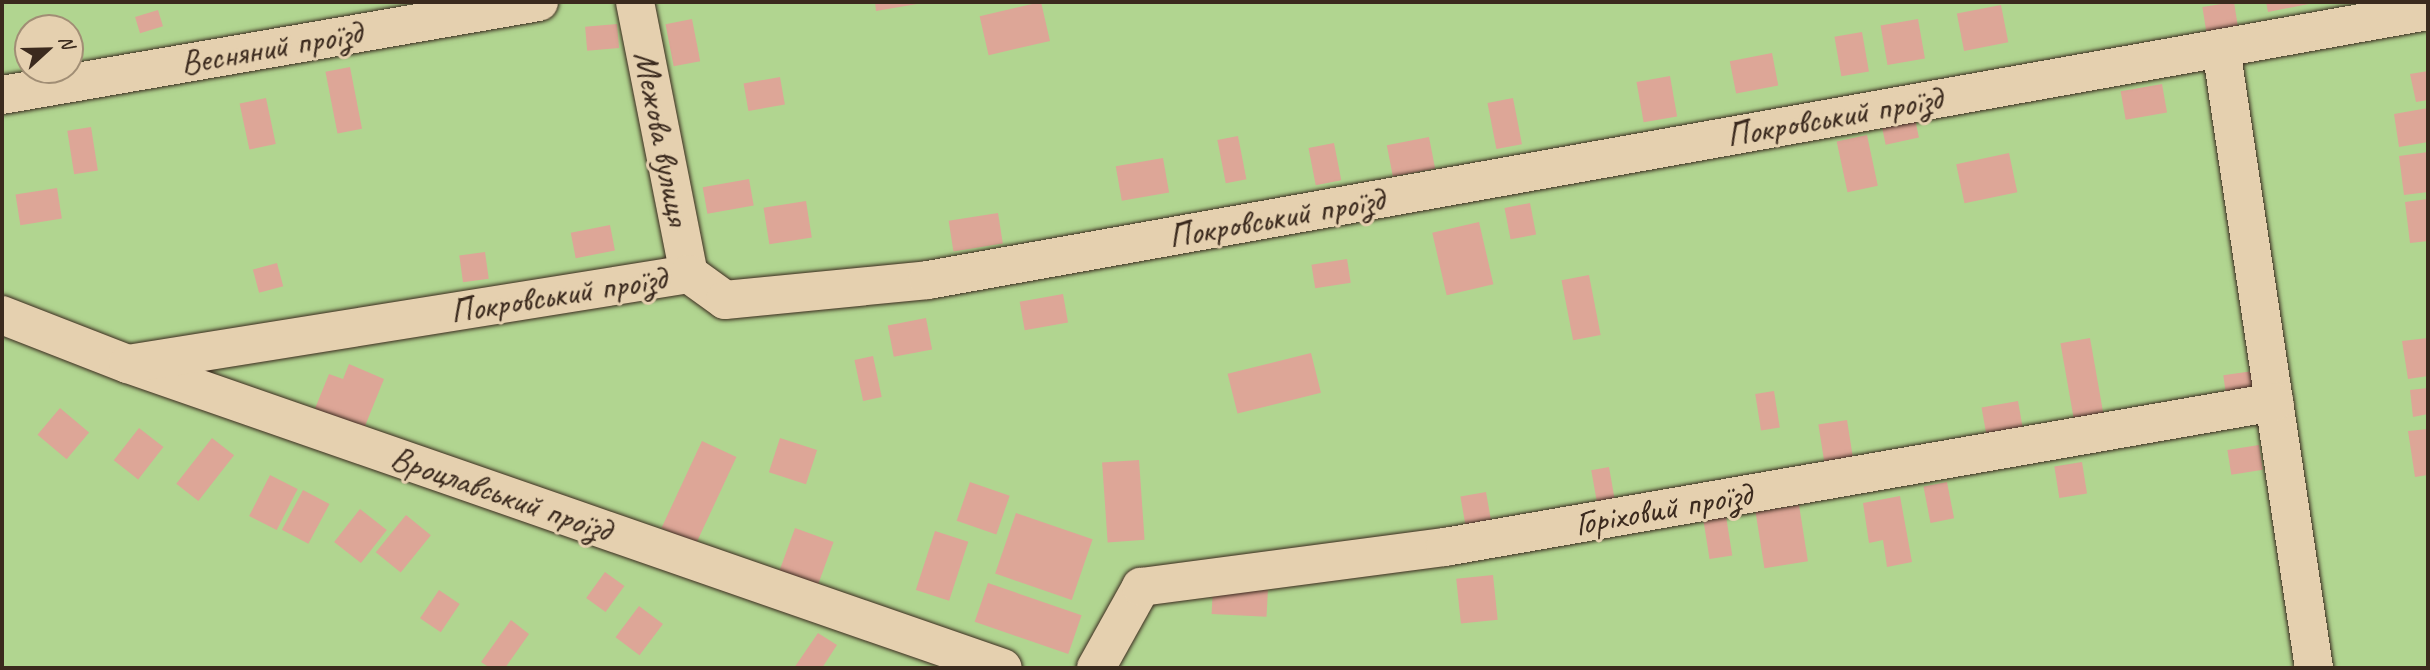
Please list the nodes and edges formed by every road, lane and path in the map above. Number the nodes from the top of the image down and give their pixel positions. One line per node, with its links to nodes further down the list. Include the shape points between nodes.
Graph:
1 (539, 2): 5 (street, Весняний проїзд)
2 (635, 2): 6 (street, Межова вулиця)
3 (2428, 11): 4 (street, Покровський проїзд)
4 (2221, 48): 6 (street, Покровський проїзд, via 928,280 725,300); 9 (street)
5 (2, 94)
6 (689, 274): 8 (street, Покровський проїзд)
7 (2, 315): 8 (street, Вроцлавський проїзд)
8 (128, 364): 10 (street, Вроцлавський проїзд)
9 (2274, 402): 11 (street, Горіховий проїзд, via 1445,547 1141,587); 12 (street)
10 (1003, 668)
11 (1096, 668)
12 (2314, 668)

